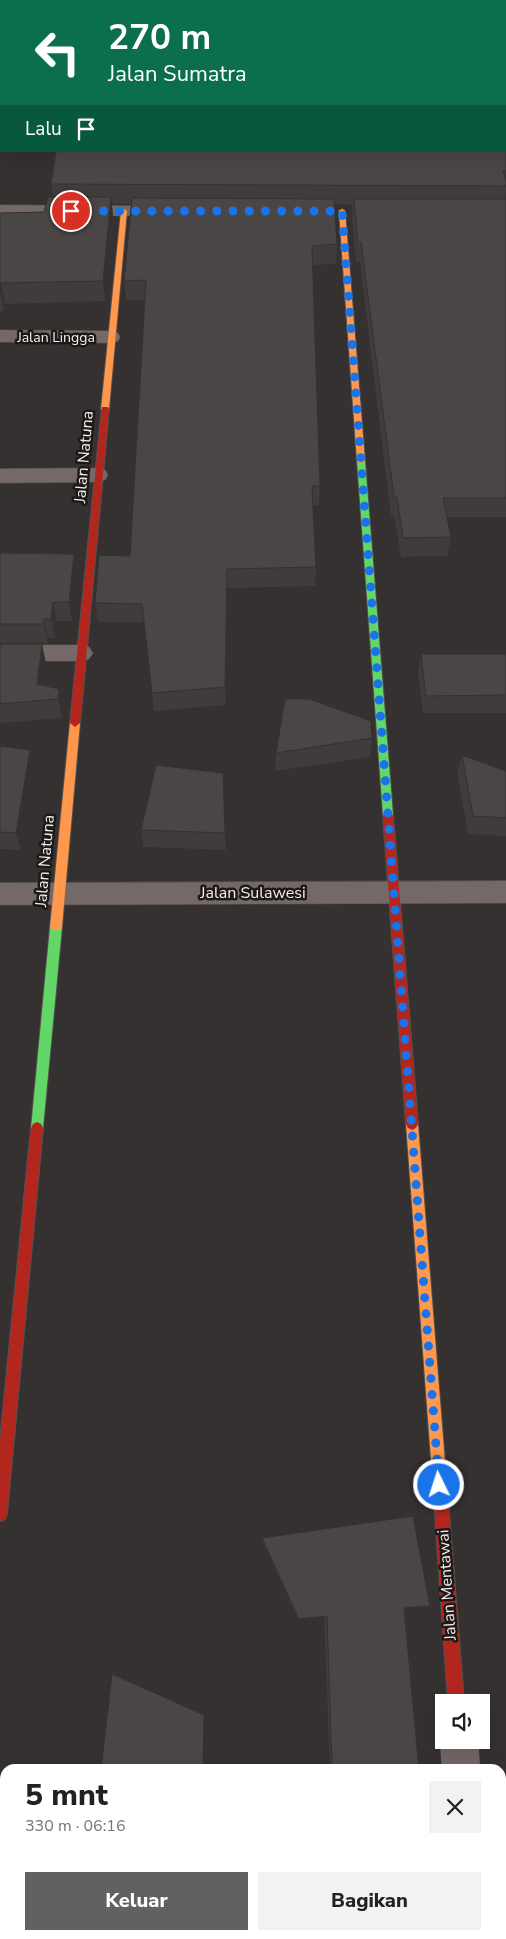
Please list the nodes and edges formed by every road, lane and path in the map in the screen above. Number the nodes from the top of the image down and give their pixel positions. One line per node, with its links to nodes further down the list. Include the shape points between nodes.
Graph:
1 (0, 210): 2 (street)
2 (124, 211): 3 (street); 8 (street, Jalan Natuna)
3 (173, 211)
4 (322, 211): 5 (street)
5 (342, 211): 6 (street); 13 (street, Jalan Mentawai)
6 (361, 211)
7 (0, 336): 8 (street, Jalan Lingga)
8 (111, 337): 9 (street, Jalan Natuna)
9 (98, 475): 10 (street); 11 (street, Jalan Natuna)
10 (0, 476)
11 (81, 652): 12 (street); 16 (street, Jalan Natuna)
12 (0, 654)
13 (394, 892): 14 (street, Jalan Sulawesi); 16 (street, Jalan Sulawesi); 18 (street, Jalan Mentawai)
14 (506, 892)
15 (0, 894): 16 (street, Jalan Sulawesi)
16 (58, 894): 17 (street, Jalan Natuna)
17 (0, 1514)
18 (455, 1694)
19 (460, 1749): 20 (street)
20 (461, 1764)

